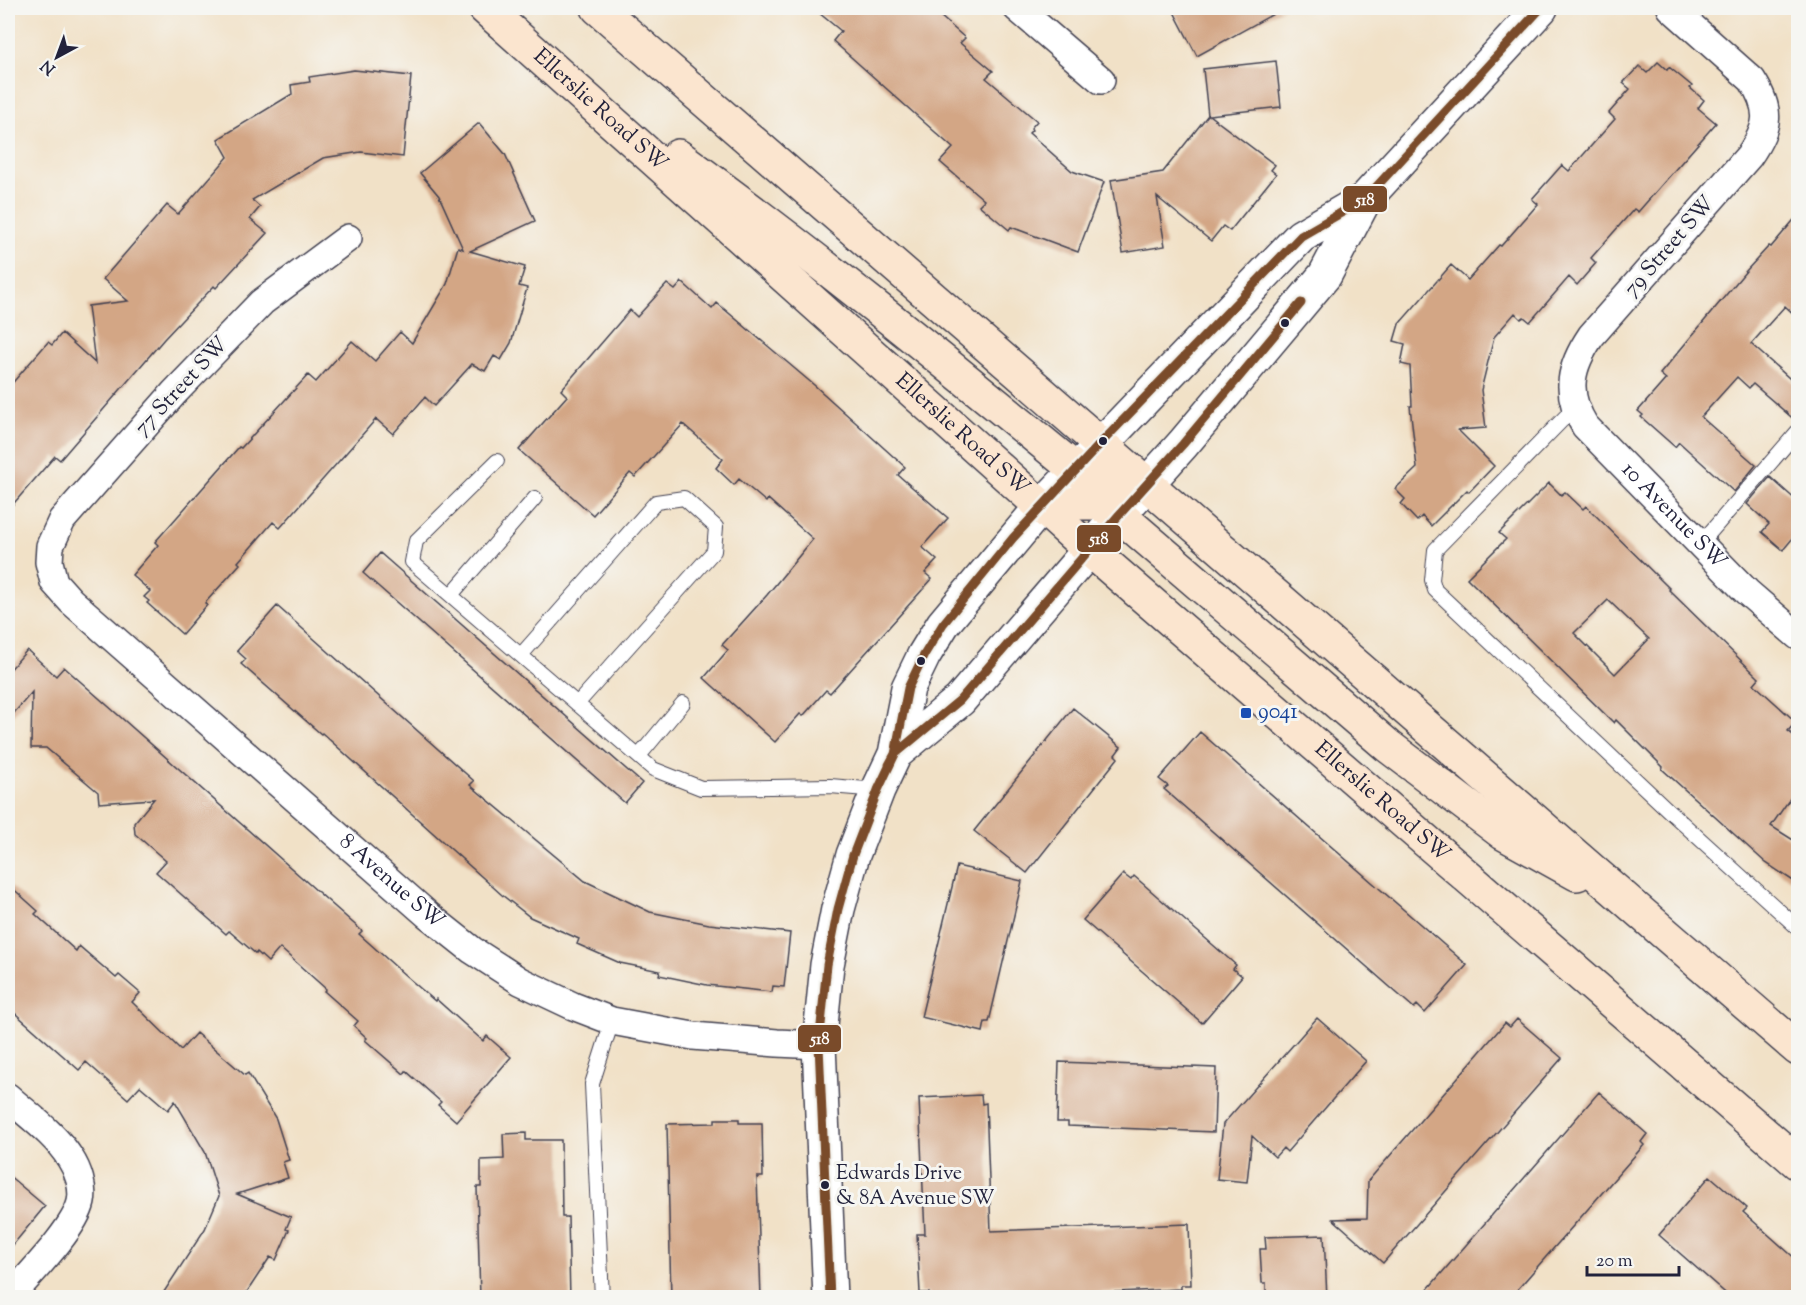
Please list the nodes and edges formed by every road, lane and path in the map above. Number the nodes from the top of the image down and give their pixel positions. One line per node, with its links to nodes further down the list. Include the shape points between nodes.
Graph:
1 (485, 8): 7 (main road, Ellerslie Road SW)
2 (598, 8): 12 (main road)
3 (1017, 8): 6 (street)
4 (1541, 8): 8 (street)
5 (1671, 8): 10 (street, 79 Street SW, via 1752,80 1767,111 1765,126 1749,156 1591,336 1580,353)
6 (1101, 80)
7 (591, 104): 14 (main road, via 669,149 748,207); 17 (main road, Ellerslie Road SW)
8 (1365, 198): 12 (street, via 1301,236); 15 (street, via 1325,275)
9 (348, 238): 21 (street, 77 Street SW, via 262,302 174,393 62,520 50,546)
10 (1573, 395): 19 (street, 10 Avenue SW, via 1585,426); 31 (lane, via 1435,550 1435,590)
11 (1798, 431): 19 (lane)
12 (1101, 443): 14 (street); 15 (main road)
13 (497, 461): 22 (lane, via 416,541 412,562)
14 (1076, 470): 15 (main road, via 1095,479); 17 (street)
15 (1146, 484): 18 (street); 30 (main road)
16 (535, 498): 22 (lane)
17 (1041, 507): 18 (main road, via 1097,503); 20 (main road, Ellerslie Road SW); 27 (street, via 943,624 924,655 908,688)
18 (1119, 515): 20 (street); 30 (main road, via 1388,746 1513,839)
19 (1701, 543): 23 (street, 10 Avenue SW, via 1747,592)
20 (1090, 550): 27 (street, via 960,700); 36 (main road, Ellerslie Road SW)
21 (49, 562): 32 (street, 8 Avenue SW, via 54,582 71,601 428,915 520,981)
22 (451, 595): 24 (lane)
23 (1798, 636)
24 (520, 655): 26 (lane); 26 (lane, via 656,502 684,498 716,527 714,551)
25 (683, 703): 28 (lane)
26 (577, 704): 28 (lane)
27 (895, 754): 29 (street)
28 (639, 756): 29 (lane, via 653,769 700,788 830,786)
29 (878, 790): 33 (street, via 838,909 827,964)
30 (1636, 908): 34 (main road)
31 (1798, 928)
32 (612, 1021): 33 (street, 8 Avenue SW, via 693,1036); 38 (lane, via 592,1084)
33 (819, 1045): 39 (street)
34 (1798, 1050)
35 (8, 1097): 37 (street, via 71,1158 81,1185 81,1202 75,1218)
36 (1798, 1163)
37 (9, 1298)
38 (602, 1298)
39 (830, 1298)

